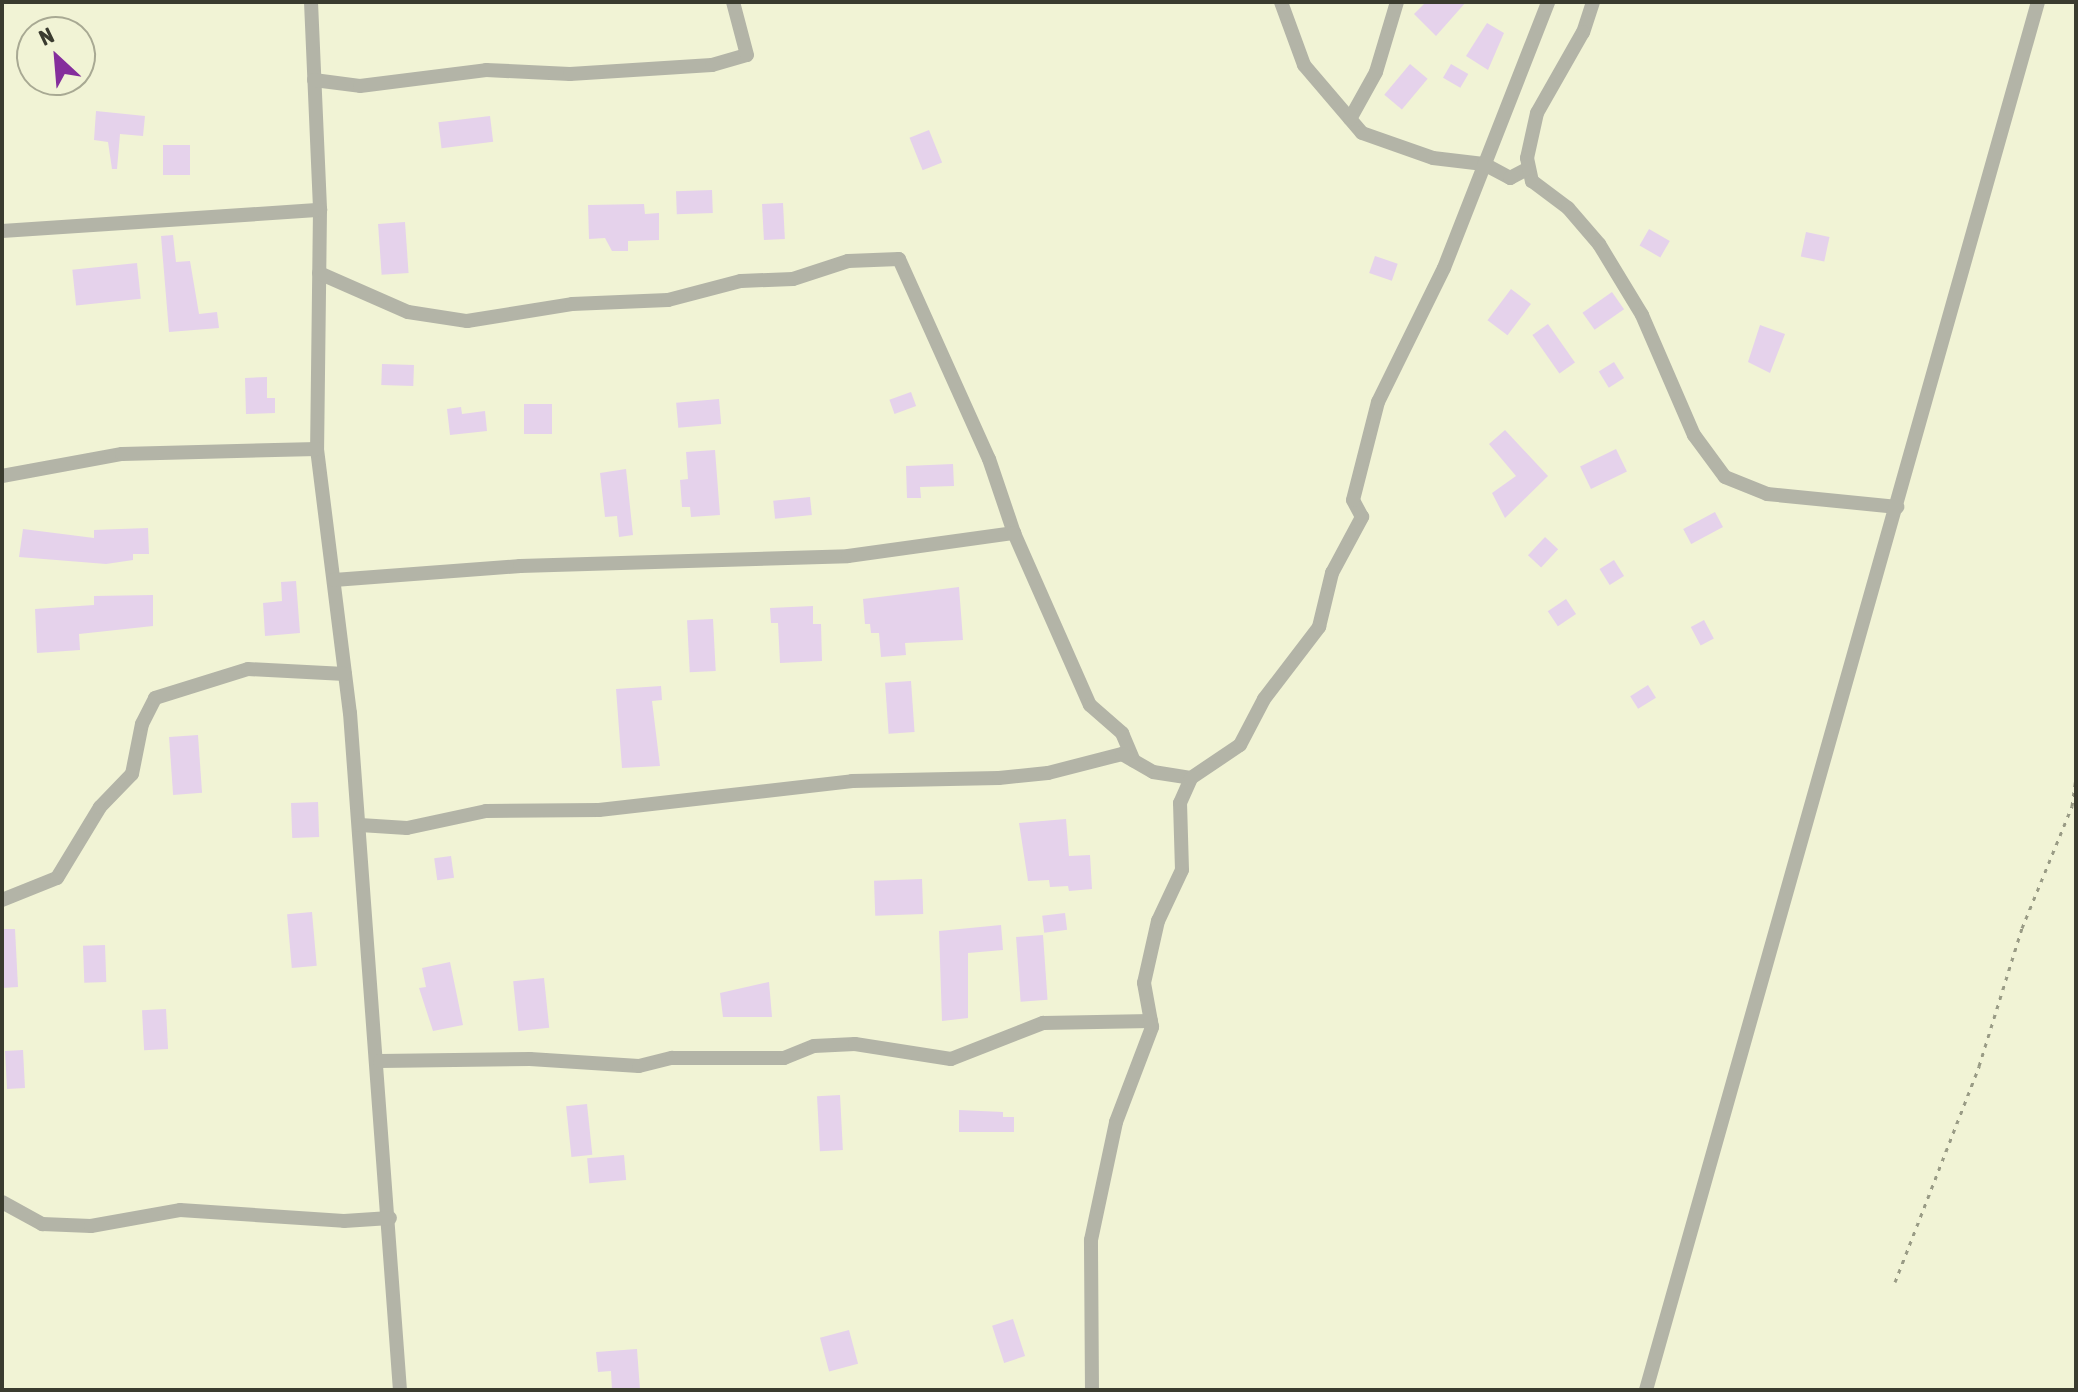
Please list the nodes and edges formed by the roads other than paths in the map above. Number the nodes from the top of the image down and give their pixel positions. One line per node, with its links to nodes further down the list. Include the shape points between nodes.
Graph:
1 (311, 2): 8 (street)
2 (733, 2): 8 (street, via 747,55 712,65 570,74 486,70 360,86)
3 (1281, 2): 9 (street, via 1304,65)
4 (1397, 2): 9 (street, via 1376,72)
5 (1548, 2): 10 (street)
6 (1593, 2): 11 (street, via 1583,32 1537,113)
7 (2038, 2): 17 (street)
8 (314, 80): 12 (street)
9 (1350, 119): 10 (street, via 1362,133 1433,158)
10 (1484, 164): 11 (street, via 1510,178); 22 (street, via 1444,268 1378,402 1353,500 1362,517 1332,573 1319,627 1264,699 1240,745)
11 (1527, 169): 17 (street, via 1541,190 1568,208 1599,244 1642,315 1694,435 1725,477 1767,494)
12 (320, 210): 13 (street); 14 (street)
13 (2, 231)
14 (319, 273): 15 (street); 18 (street, via 408,312 467,321 572,304 668,300 741,281 793,279 848,261 899,259 989,459)
15 (317, 449): 16 (street, via 122,454); 19 (street)
16 (2, 476)
17 (1897, 507): 31 (street)
18 (1014, 533): 19 (street, via 848,556 520,566); 21 (street, via 1090,705 1122,733)
19 (334, 580): 20 (street)
20 (345, 674): 23 (street); 24 (street, via 248,669 155,698 142,724 132,774 100,807 57,878)
21 (1134, 761): 22 (street, via 1153,772); 23 (street, via 1122,754 1048,773 999,778 852,781 599,810 486,811 407,828)
22 (1191, 778): 25 (street, via 1180,803 1182,870 1158,921 1144,983)
23 (360, 825): 26 (street)
24 (2, 900)
25 (1151, 1021): 26 (street, via 1043,1023 951,1059 855,1044 814,1046 784,1058 672,1058 639,1066 530,1059); 30 (street, via 1116,1122 1091,1240)
26 (380, 1061): 28 (street)
27 (2, 1202): 28 (street, via 42,1224 91,1226 180,1210 344,1221)
28 (390, 1218): 29 (street)
29 (400, 1390)
30 (1092, 1390)
31 (1646, 1390)

